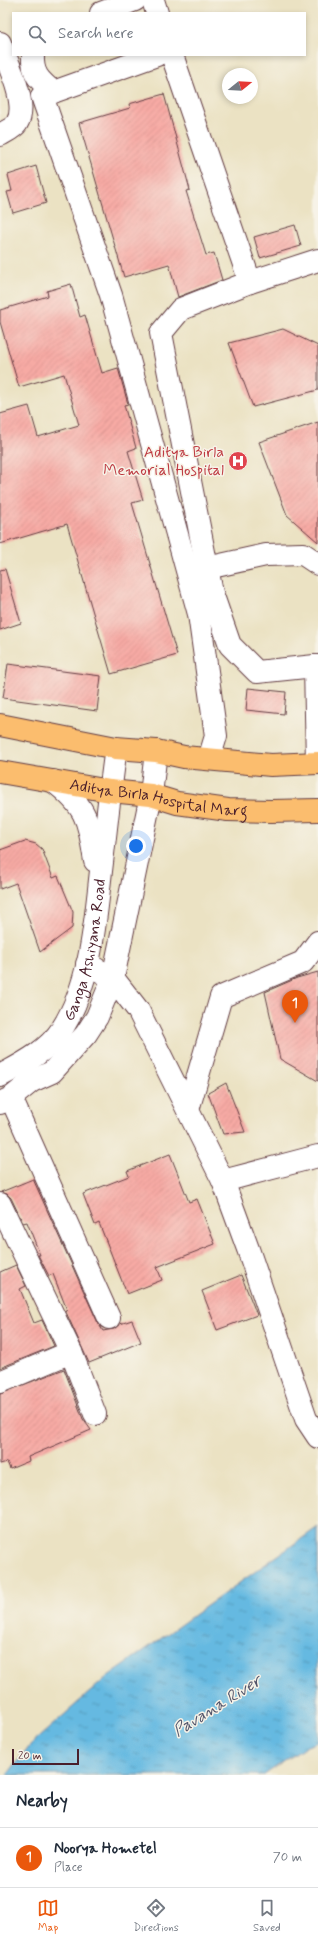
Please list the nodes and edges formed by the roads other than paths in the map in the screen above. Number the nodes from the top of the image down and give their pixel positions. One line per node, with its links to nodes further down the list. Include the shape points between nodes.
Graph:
1 (135, 0): 3 (street)
2 (153, 0): 4 (street)
3 (104, 12)
4 (157, 12)
5 (0, 43): 10 (street, via 20,96 22,110 17,123)
6 (33, 56): 9 (street, via 32,67 39,81)
7 (154, 56): 9 (street)
8 (172, 56): 12 (street)
9 (53, 92): 19 (street, via 42,96 111,295 199,614 216,736)
10 (0, 135)
11 (318, 260): 12 (street)
12 (250, 282): 14 (street, via 181,309 161,333)
13 (318, 564): 14 (street, via 303,554 266,554)
14 (207, 568): 15 (street, via 212,594 230,645 257,672)
15 (317, 666): 20 (street)
16 (0, 725): 17 (main road)
17 (116, 748): 18 (main road); 23 (street, Ganga Ashiyana Road)
18 (156, 751): 19 (main road); 24 (street)
19 (209, 759): 20 (main road, via 271,765)
20 (318, 763)
21 (0, 772): 22 (main road, Aditya Birla Hospital Marg)
22 (53, 781): 23 (main road, Aditya Birla Hospital Marg); 26 (street, via 81,807 90,830)
23 (110, 791): 24 (main road, Aditya Birla Hospital Marg); 26 (street, Ganga Ashiyana Road)
24 (151, 795): 25 (main road, Aditya Birla Hospital Marg, via 177,803 228,810); 29 (street)
25 (318, 810)
26 (100, 884): 28 (street, Ganga Ashiyana Road, via 93,945)
27 (318, 942): 32 (street, via 303,962 221,997)
28 (87, 964): 29 (street); 30 (street, Ganga Ashiyana Road, via 78,994 62,1029 44,1049)
29 (113, 978): 31 (street, via 97,1017 68,1056 52,1072 32,1082); 32 (street, via 138,1010)
30 (0, 1076)
31 (6, 1101): 36 (street)
32 (188, 1110): 34 (street)
33 (318, 1156): 34 (street)
34 (223, 1181): 40 (street, via 306,1419)
35 (0, 1204): 37 (street)
36 (109, 1318)
37 (71, 1352): 38 (street); 39 (street)
38 (0, 1382)
39 (95, 1414)
40 (318, 1437)

